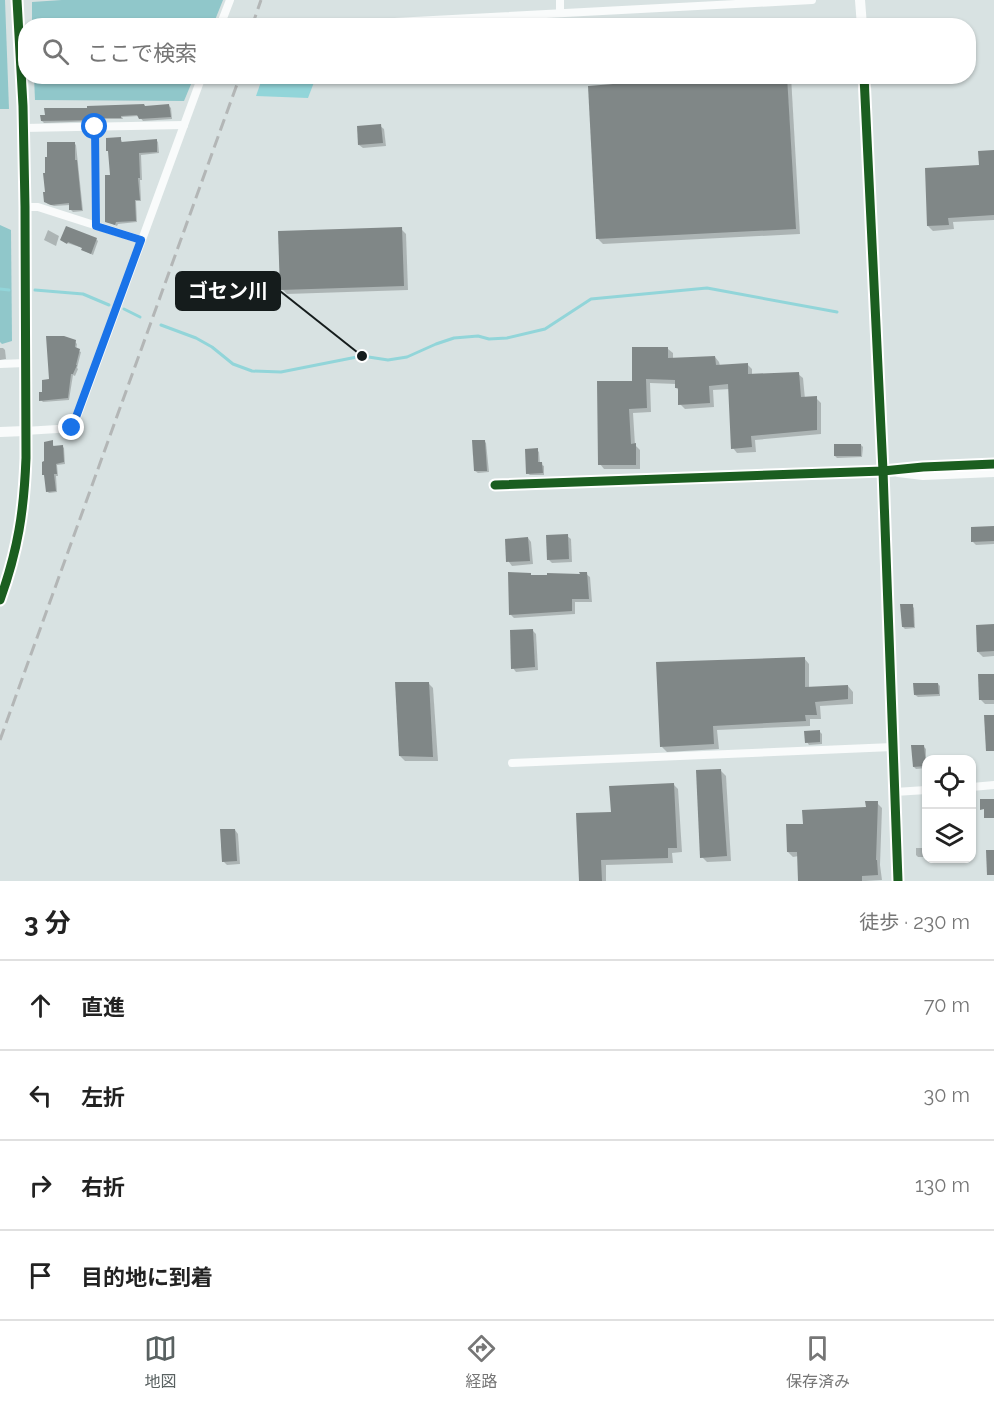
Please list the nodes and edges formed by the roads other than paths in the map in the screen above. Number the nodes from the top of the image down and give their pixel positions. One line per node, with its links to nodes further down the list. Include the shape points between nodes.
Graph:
1 (17, 0): 10 (street)
2 (230, 0): 7 (street)
3 (560, 0): 6 (street)
4 (812, 0): 6 (street)
5 (860, 0): 9 (street)
6 (560, 13): 8 (street)
7 (223, 18)
8 (467, 18)
9 (861, 18)
10 (18, 21)
11 (21, 84): 16 (street)
12 (198, 84): 14 (street)
13 (864, 84): 25 (street)
14 (184, 125): 15 (street); 19 (street)
15 (95, 127): 16 (street); 18 (street)
16 (23, 128): 17 (street)
17 (25, 207): 18 (street, via 38,207); 20 (street)
18 (96, 226): 19 (street)
19 (141, 240): 22 (street, via 72,428)
20 (25, 363): 21 (street); 22 (street)
21 (0, 364)
22 (25, 431): 23 (street); 28 (street, via 22,516)
23 (0, 432)
24 (994, 464): 25 (street)
25 (883, 471): 26 (street, via 923,476); 27 (street); 29 (street)
26 (994, 473)
27 (495, 485)
28 (0, 600)
29 (893, 747): 30 (street); 34 (street)
30 (512, 763)
31 (994, 785): 32 (street)
32 (976, 787)
33 (922, 790): 34 (street)
34 (895, 792): 35 (street)
35 (898, 881)

